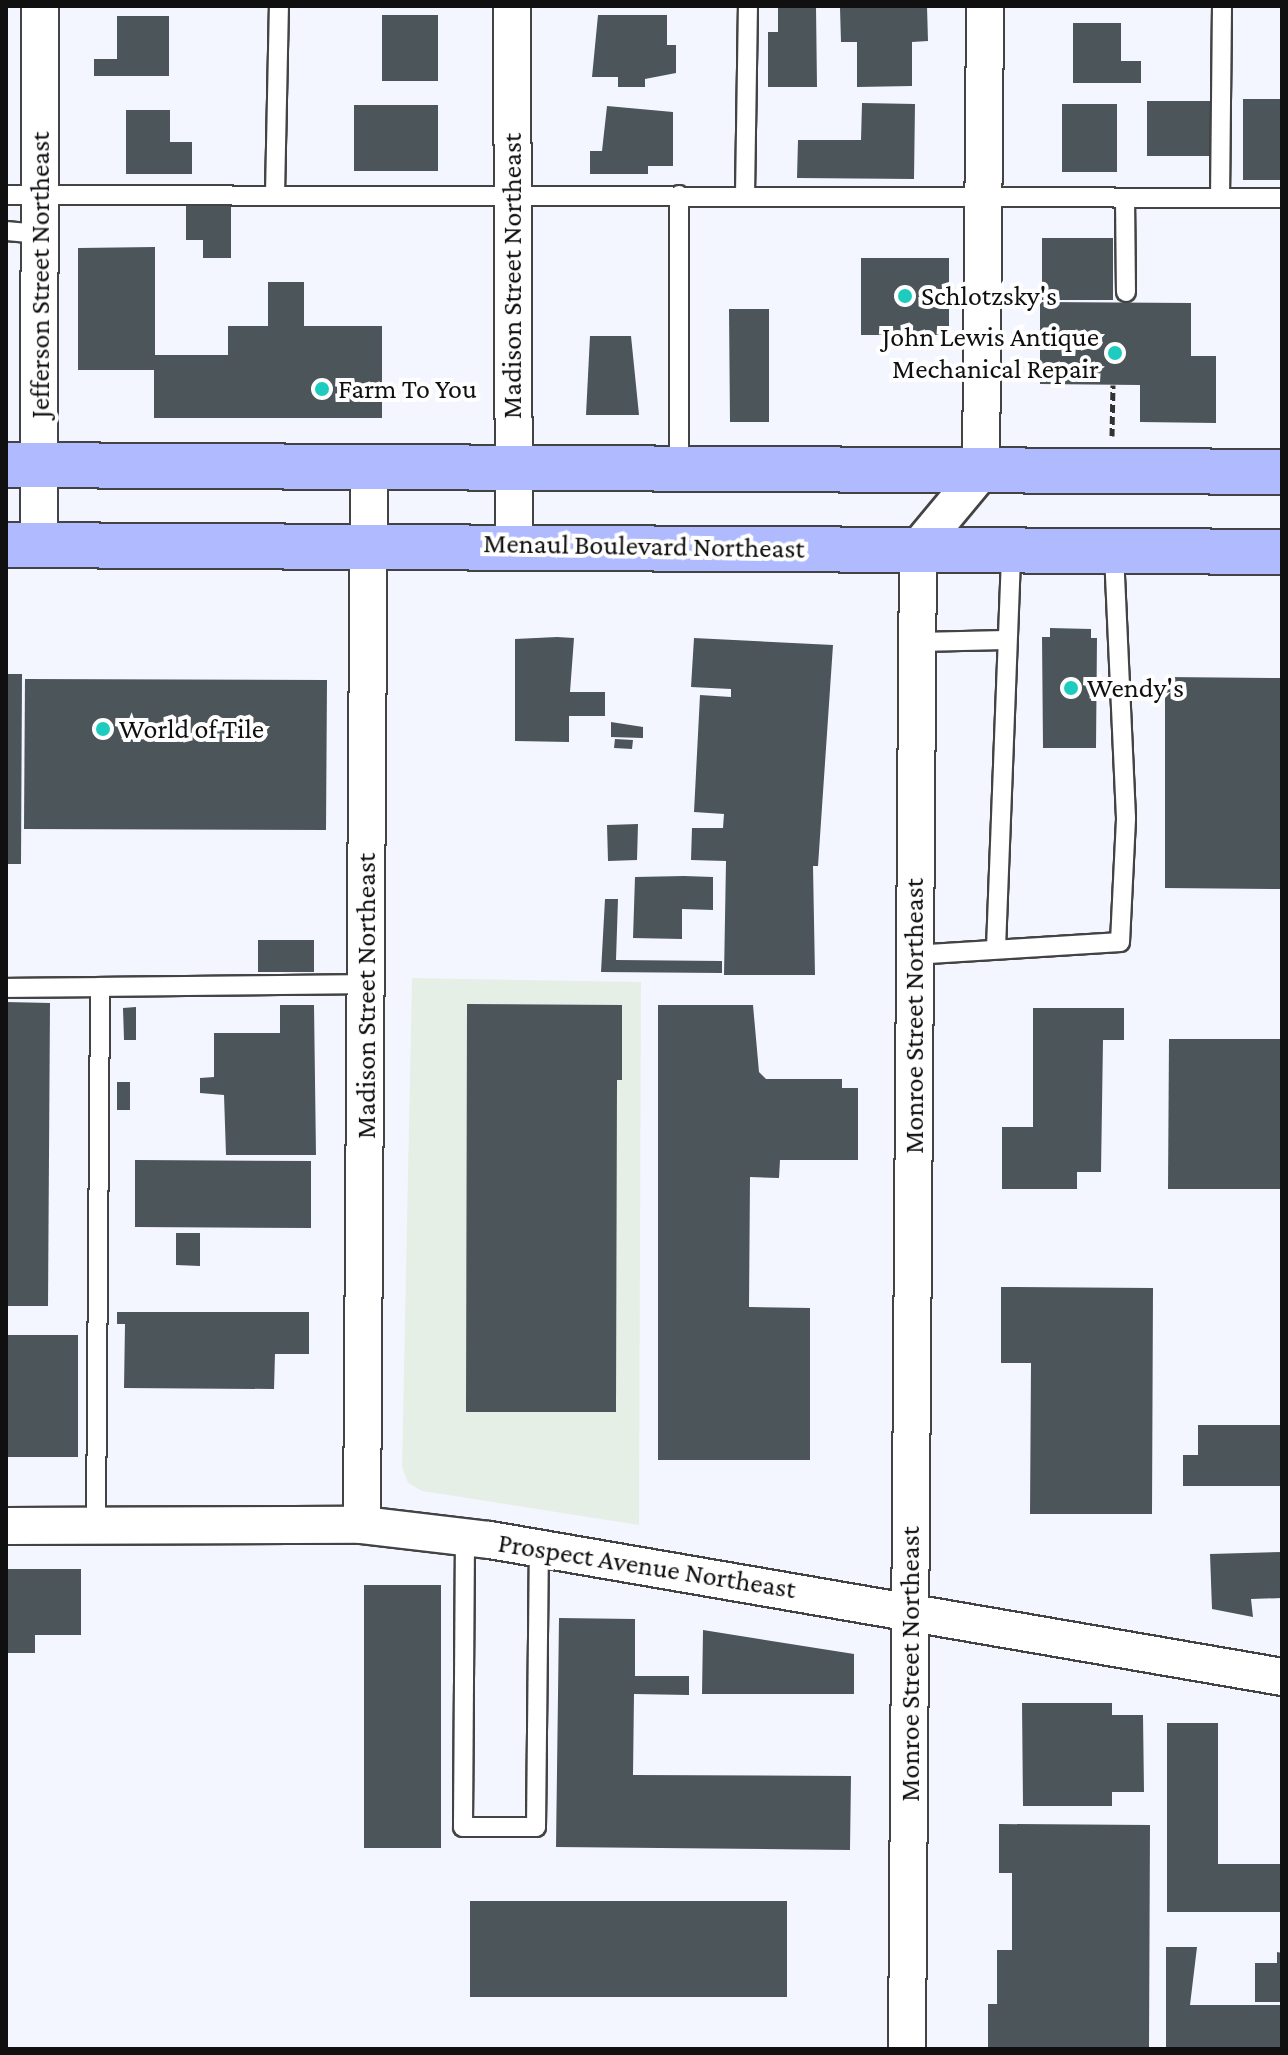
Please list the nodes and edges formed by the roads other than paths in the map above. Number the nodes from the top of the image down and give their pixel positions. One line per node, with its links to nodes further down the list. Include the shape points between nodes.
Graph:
1 (40, 6): 9 (street, Jefferson Street Northeast)
2 (279, 6): 8 (lane)
3 (512, 6): 7 (street, Madison Street Northeast)
4 (748, 6): 11 (lane)
5 (985, 6): 12 (street)
6 (1222, 6): 14 (lane)
7 (511, 193): 8 (lane); 10 (lane); 20 (street, Madison Street Northeast)
8 (275, 194): 9 (lane)
9 (23, 195): 16 (street, Jefferson Street Northeast)
10 (679, 195): 11 (lane); 21 (lane)
11 (745, 195): 12 (lane)
12 (983, 198): 13 (lane); 22 (street)
13 (1125, 198): 14 (lane); 17 (lane)
14 (1220, 198): 15 (lane)
15 (1282, 198)
16 (23, 232): 18 (street, Jefferson Street Northeast)
17 (1126, 292)
18 (23, 466): 19 (main road); 25 (street, Jefferson Street Northeast)
19 (369, 466): 20 (main road); 24 (street, Madison Street Northeast)
20 (514, 468): 21 (main road); 26 (street, Madison Street Northeast)
21 (679, 469): 22 (main road)
22 (981, 472): 23 (main road); 27 (street)
23 (1282, 472)
24 (369, 543): 25 (main road, Menaul Boulevard Northeast); 26 (main road, Menaul Boulevard Northeast); 35 (street, Madison Street Northeast)
25 (23, 545)
26 (514, 545): 27 (main road, Menaul Boulevard Northeast)
27 (918, 548): 28 (main road, Menaul Boulevard Northeast); 32 (street, Monroe Street Northeast)
28 (1011, 549): 29 (main road, Menaul Boulevard Northeast); 31 (lane)
29 (1114, 550): 30 (main road, Menaul Boulevard Northeast); 33 (lane, via 1126,818 1120,942)
30 (1282, 552)
31 (1007, 640): 32 (lane); 33 (lane)
32 (917, 642): 34 (street, Monroe Street Northeast)
33 (996, 948): 34 (lane)
34 (914, 955): 43 (street, Monroe Street Northeast)
35 (366, 984): 36 (lane); 39 (street, Madison Street Northeast)
36 (100, 987): 37 (lane); 38 (lane)
37 (6, 988)
38 (96, 1525): 39 (street, Prospect Avenue Northeast); 40 (street, Prospect Avenue Northeast)
39 (362, 1525): 41 (street, Prospect Avenue Northeast)
40 (6, 1526)
41 (465, 1537): 42 (street, Prospect Avenue Northeast); 42 (lane, via 463,1827 536,1827)
42 (539, 1548): 43 (street, Prospect Avenue Northeast)
43 (909, 1609): 44 (street, Prospect Avenue Northeast); 45 (street, Monroe Street Northeast)
44 (1282, 1677)
45 (907, 2049)

